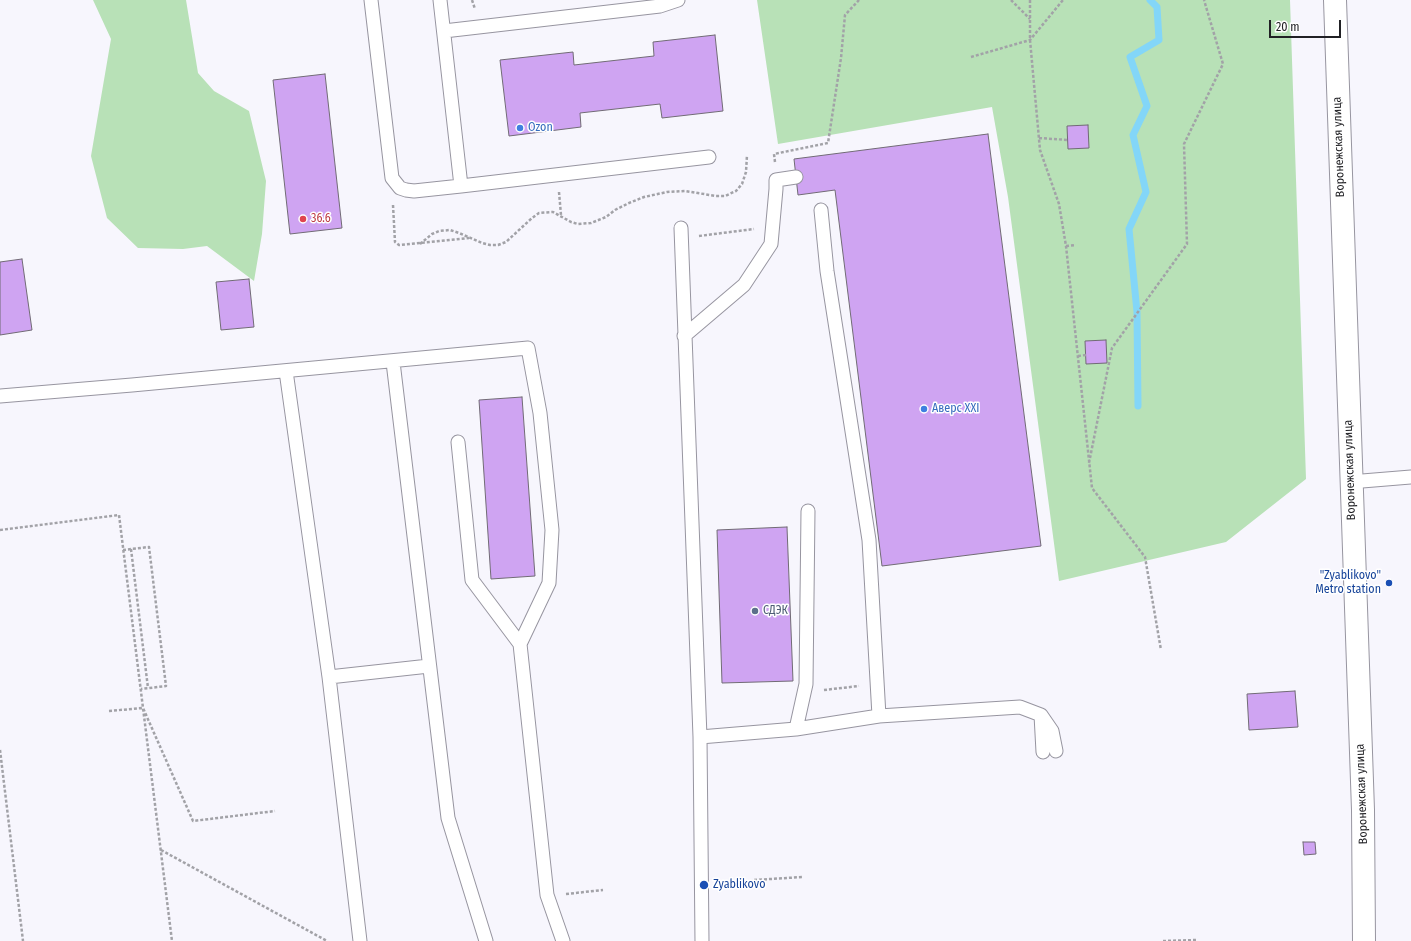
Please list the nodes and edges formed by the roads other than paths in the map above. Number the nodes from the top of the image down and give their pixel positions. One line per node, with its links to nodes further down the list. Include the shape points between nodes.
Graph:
1 (371, 0): 8 (lane, via 392,178 406,190 414,191)
2 (440, 0): 5 (lane)
3 (678, 0): 5 (lane, via 660,6)
4 (1335, 0): 17 (street, Воронежская улица)
5 (444, 31): 8 (lane)
6 (709, 157): 8 (lane)
7 (796, 177): 11 (lane, via 776,180 770,244 744,285)
8 (461, 186)
9 (821, 210): 22 (lane, via 827,271 869,540)
10 (681, 234): 11 (lane)
11 (684, 336): 24 (lane)
12 (393, 362): 13 (lane); 19 (lane, via 528,348 540,413 552,530 549,583); 20 (lane)
13 (286, 371): 14 (lane); 21 (lane)
14 (0, 396)
15 (458, 442): 19 (lane, via 472,580)
16 (1411, 477): 17 (lane)
17 (1350, 482): 30 (street, Воронежская улица, via 1362,803)
18 (808, 511): 23 (lane, via 806,684)
19 (520, 644): 28 (lane, via 547,895)
20 (430, 666): 21 (lane); 27 (lane, via 448,818)
21 (328, 677): 26 (lane)
22 (879, 716): 23 (lane); 25 (lane, via 1020,707 1041,715 1052,731)
23 (796, 729): 24 (lane)
24 (700, 737): 29 (lane)
25 (1050, 752)
26 (360, 941)
27 (486, 941)
28 (563, 941)
29 (702, 941)
30 (1364, 941)

